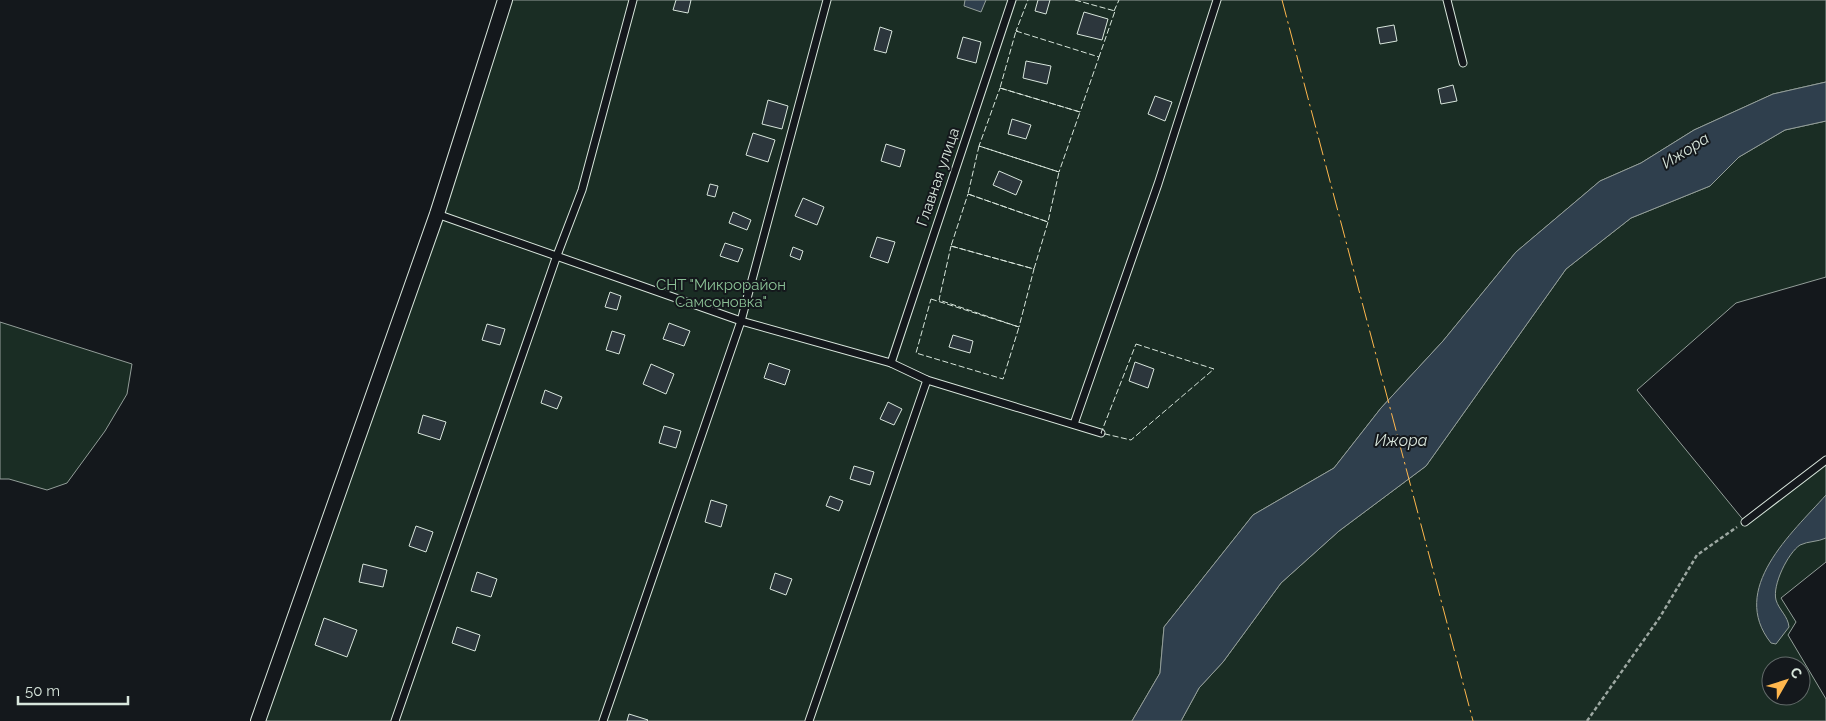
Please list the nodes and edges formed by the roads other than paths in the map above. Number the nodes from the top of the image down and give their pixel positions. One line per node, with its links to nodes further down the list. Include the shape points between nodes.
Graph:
1 (505, 0): 8 (street)
2 (633, 0): 9 (lane, via 582,190)
3 (827, 0): 10 (lane)
4 (1012, 0): 11 (lane, Главная улица)
5 (1217, 0): 13 (lane, via 1158,184)
6 (1447, 0): 7 (lane)
7 (1463, 63)
8 (436, 214): 9 (lane); 17 (street)
9 (556, 258): 10 (lane); 18 (lane)
10 (741, 320): 11 (lane); 19 (lane)
11 (891, 363): 12 (lane)
12 (926, 380): 13 (lane); 20 (lane)
13 (1074, 424): 14 (lane)
14 (1101, 432)
15 (1826, 460): 16 (lane)
16 (1745, 522)
17 (258, 721)
18 (395, 721)
19 (603, 721)
20 (809, 721)

